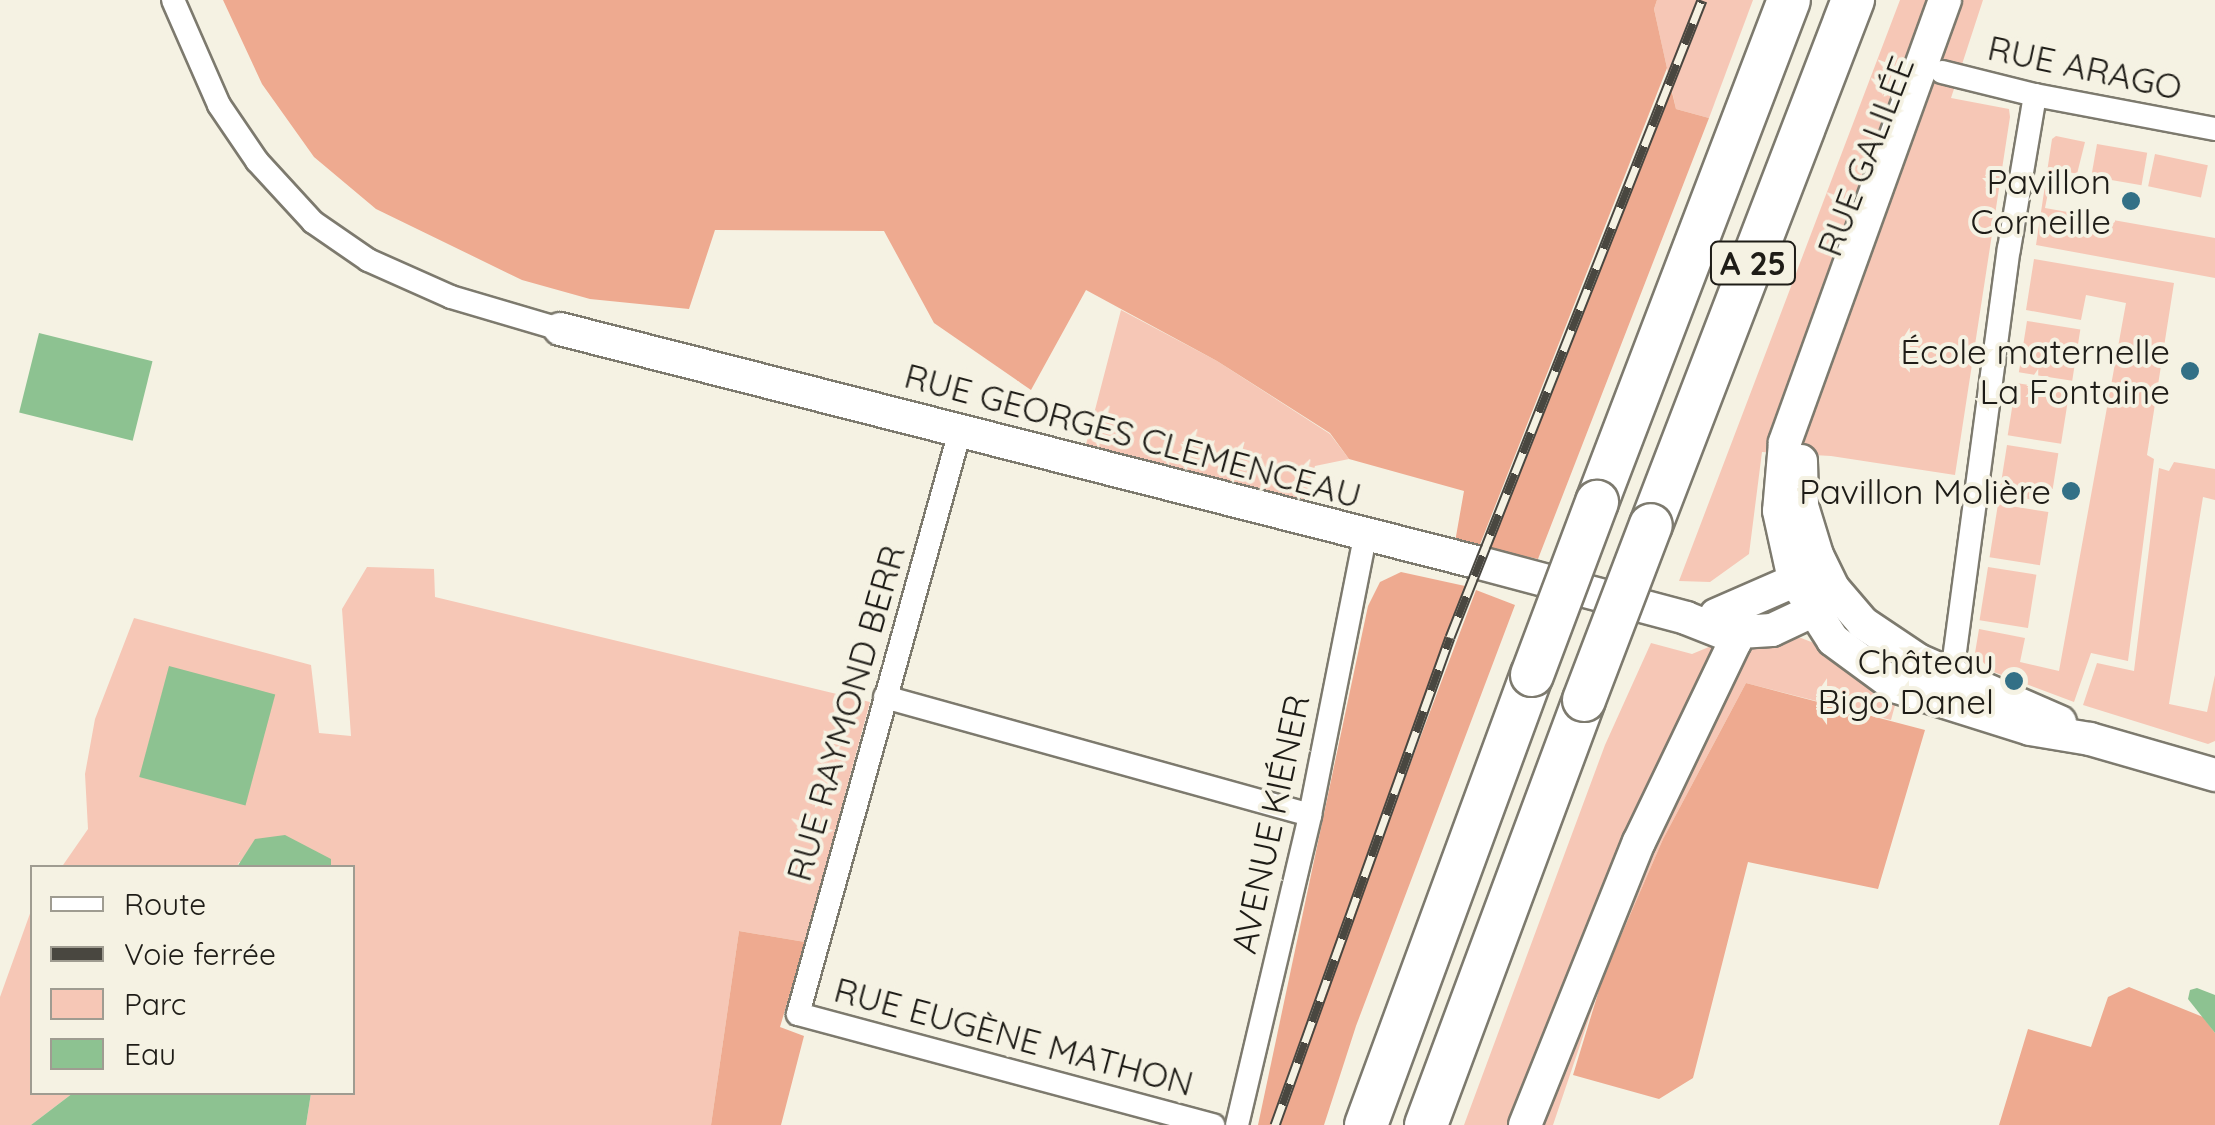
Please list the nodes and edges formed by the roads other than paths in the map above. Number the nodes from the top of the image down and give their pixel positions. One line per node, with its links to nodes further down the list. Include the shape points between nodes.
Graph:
1 (173, 0): 9 (street, via 219,105 257,161 313,222 368,260 450,297)
2 (1790, 0): 22 (highway, A 25, bridge)
3 (1853, 0): 23 (highway, A 25, bridge)
4 (1946, 0): 12 (street, RUE GALILÉE, via 1785,443 1780,511)
5 (1962, 0): 6 (street, RUE GALILÉE)
6 (1942, 72): 7 (street, RUE ARAGO); 12 (street, RUE GALILÉE, via 1888,201 1804,444 1800,492)
7 (2035, 95): 8 (street, RUE ARAGO); 14 (street)
8 (2215, 129)
9 (560, 329): 10 (street, RUE GEORGES CLEMENCEAU)
10 (960, 431): 11 (street, RUE GEORGES CLEMENCEAU); 15 (street, RUE RAYMOND BERR)
11 (1365, 536): 13 (street, RUE GEORGES CLEMENCEAU, via 1686,618); 18 (street, AVENUE KIÉNER)
12 (1818, 590): 13 (street, via 1772,630); 14 (street, via 1889,644); 16 (street, via 1844,652 1897,687 2030,729)
13 (1737, 622): 24 (street)
14 (1952, 674): 16 (street)
15 (886, 697): 18 (street); 19 (street, RUE RAYMOND BERR)
16 (2090, 739): 17 (street)
17 (2215, 775)
18 (1310, 816): 21 (street, AVENUE KIÉNER)
19 (798, 1014): 20 (street, RUE EUGÈNE MATHON)
20 (1212, 1125)
21 (1237, 1125)
22 (1366, 1125)
23 (1426, 1125)
24 (1525, 1125)

